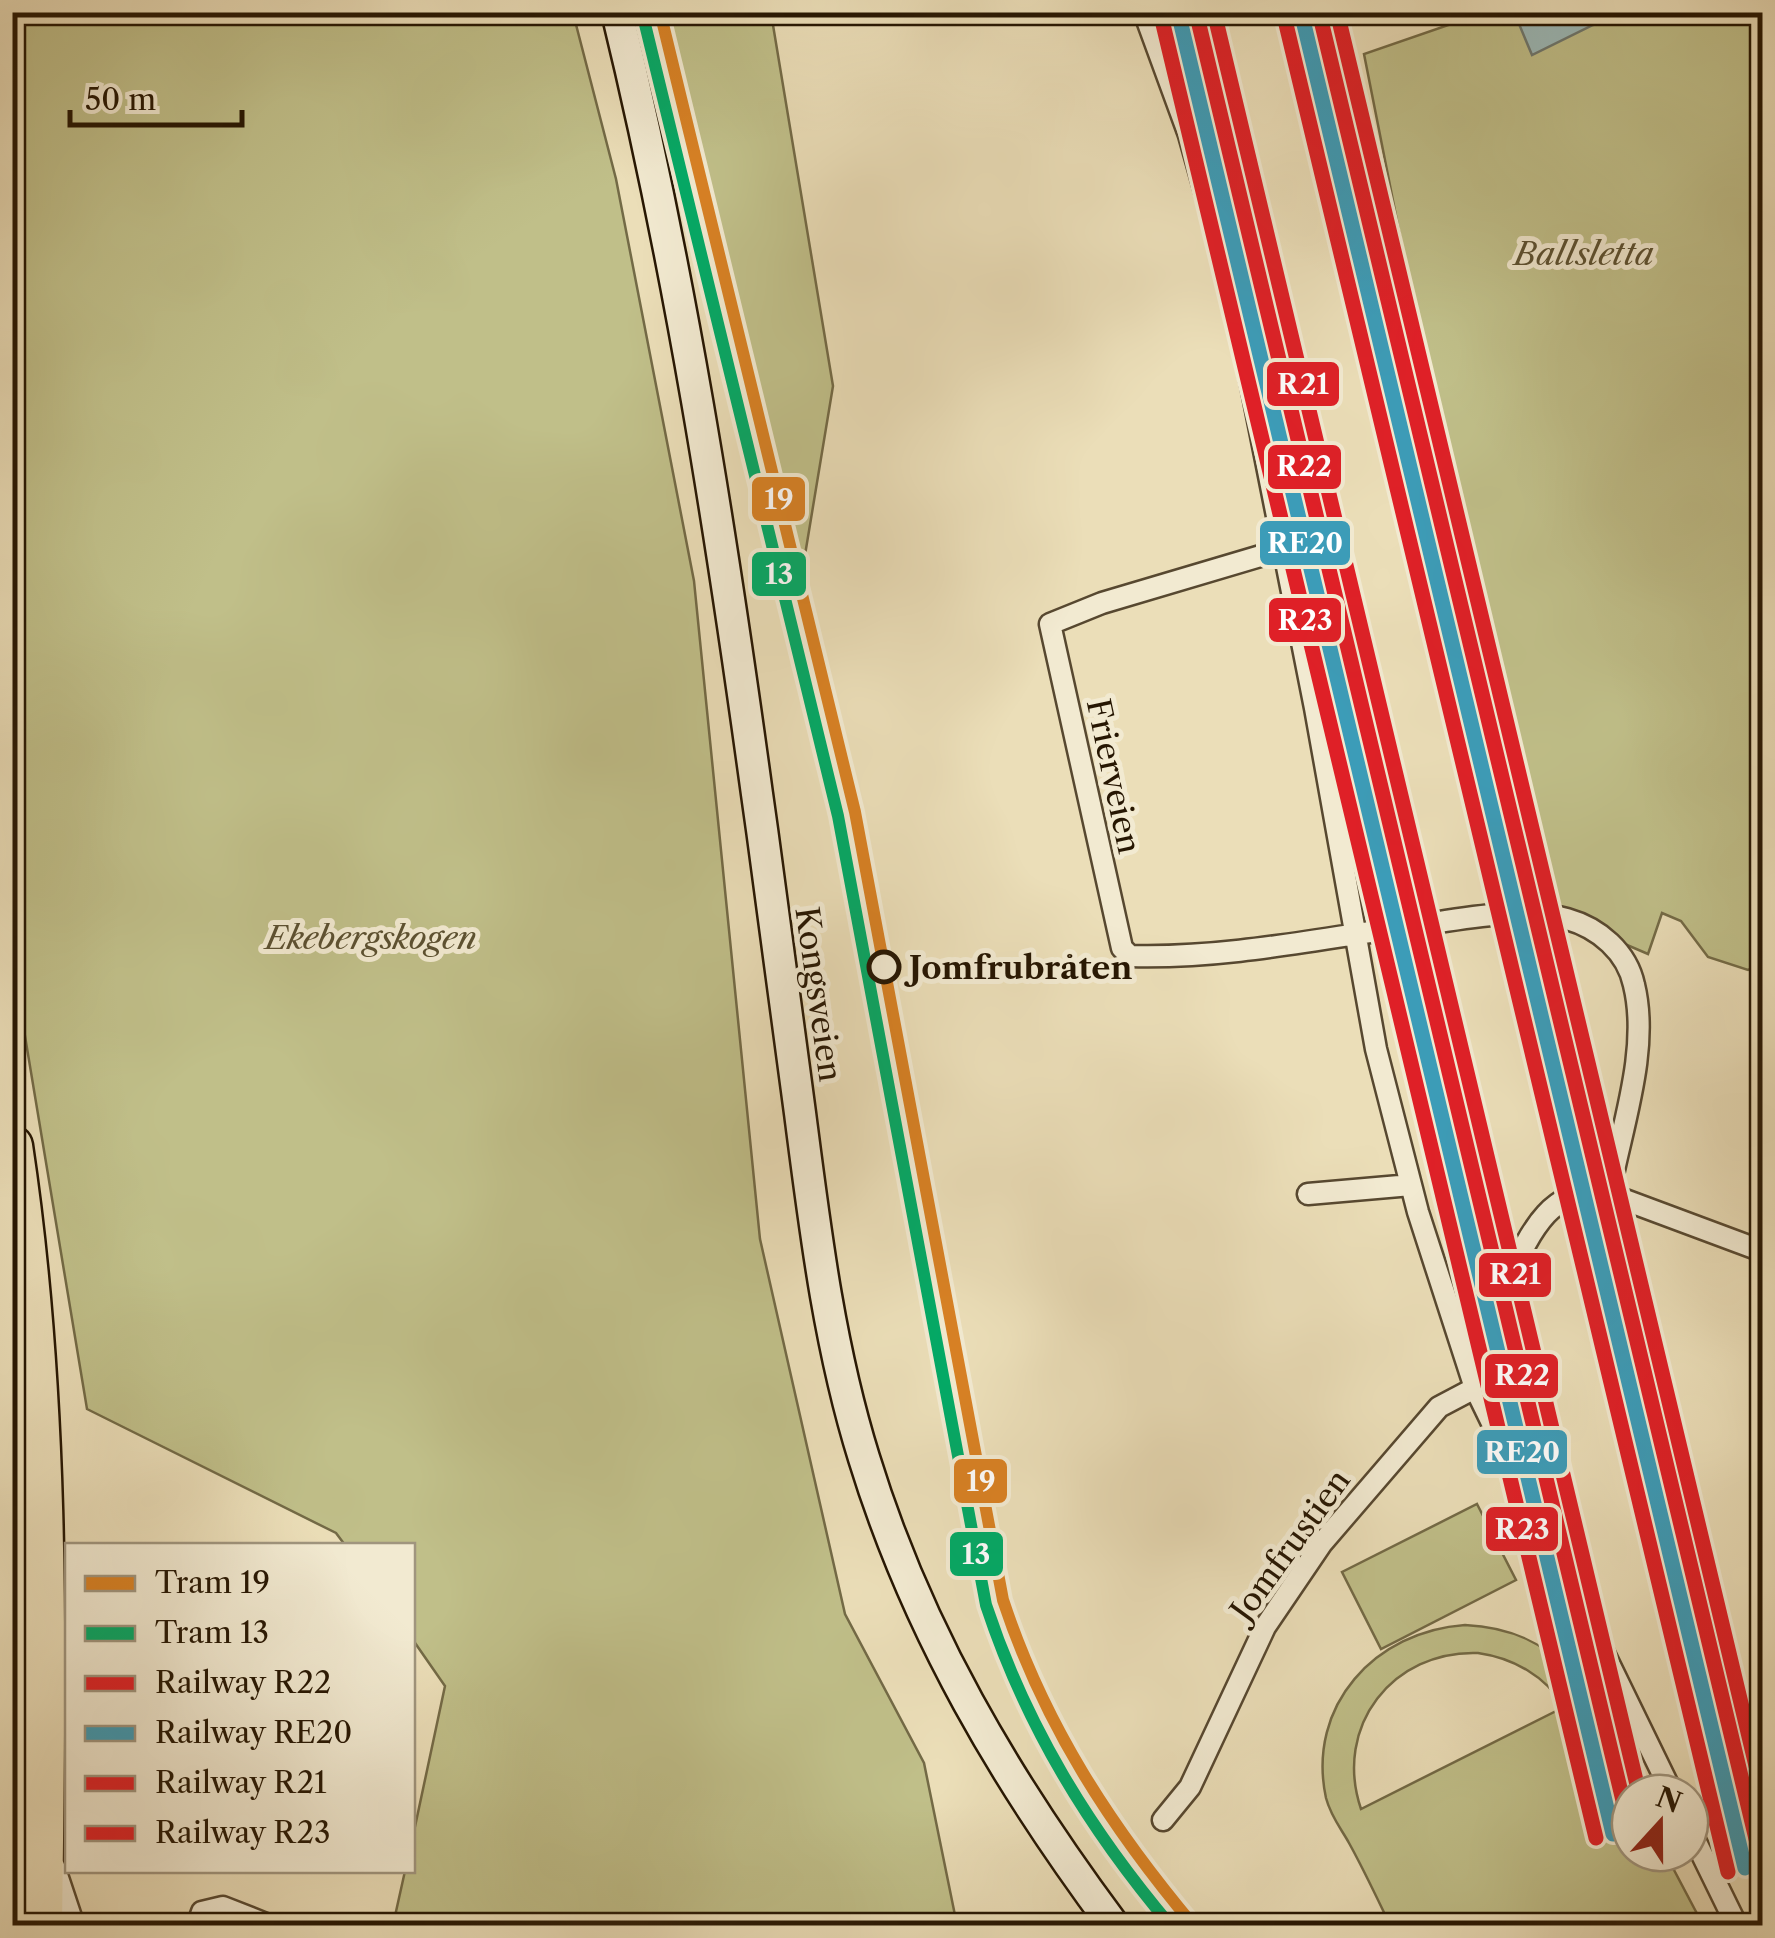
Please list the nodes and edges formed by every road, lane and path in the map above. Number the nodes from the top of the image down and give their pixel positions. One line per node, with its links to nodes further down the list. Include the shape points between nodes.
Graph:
1 (616, 12): 22 (main road, Kongsveien, via 689,342 822,1271 855,1427 894,1547 951,1675 1019,1794)
2 (1144, 12): 3 (street, via 1189,135 1231,284)
3 (1284, 549): 4 (street); 4 (street, Frierveien, via 1050,624 1122,948 1130,956 1198,954)
4 (1356, 932): 6 (street, via 1376,1049); 8 (street, via 1543,914 1570,919 1620,952 1635,986 1638,1028)
5 (12, 1146): 12 (highway, via 39,1369)
6 (1411, 1185): 7 (street); 10 (street)
7 (1308, 1194)
8 (1609, 1194): 9 (street); 10 (street, via 1585,1193 1546,1214 1489,1318)
9 (1762, 1251)
10 (1460, 1340): 11 (street)
11 (1474, 1388): 13 (street); 14 (street, Jomfrustien, via 1439,1407 1312,1558 1256,1643 1190,1788)
12 (42, 1652): 15 (highway); 17 (highway, via 19,1774)
13 (1662, 1773)
14 (1163, 1820)
15 (43, 1835): 18 (highway); 19 (street)
16 (1710, 1870): 23 (street)
17 (13, 1926)
18 (42, 1926)
19 (74, 1926)
20 (197, 1926): 21 (street, via 202,1912 222,1907)
21 (270, 1926)
22 (1114, 1926)
23 (1738, 1926)

